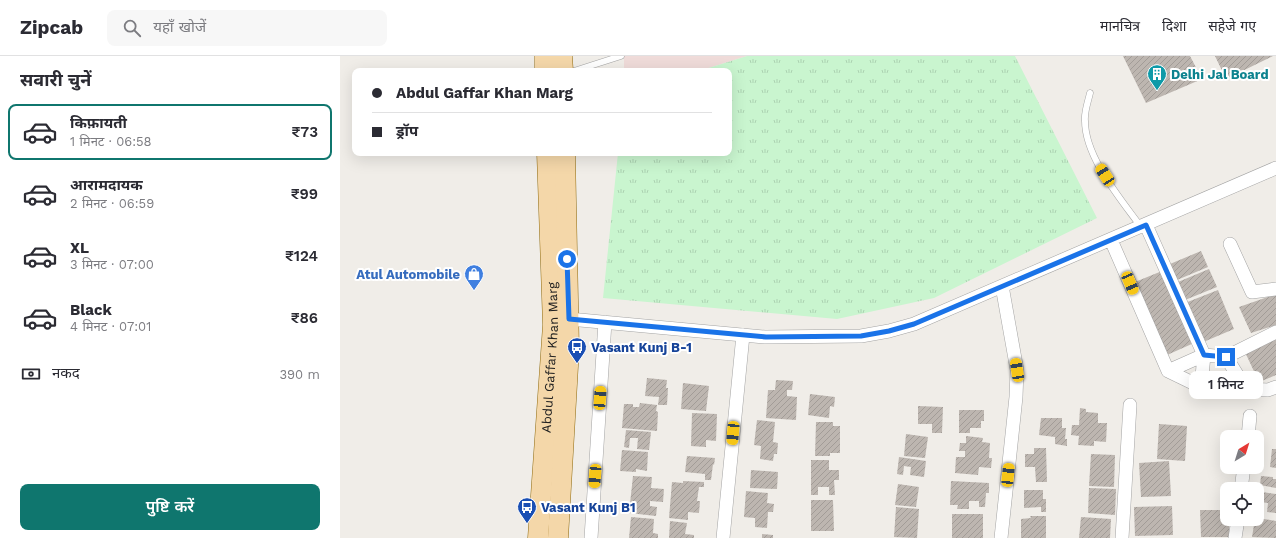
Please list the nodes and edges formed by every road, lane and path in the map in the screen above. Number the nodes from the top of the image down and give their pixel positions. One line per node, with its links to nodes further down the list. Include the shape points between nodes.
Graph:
1 (545, 56): 5 (main road)
2 (562, 56): 6 (main road)
3 (621, 56): 4 (lane)
4 (605, 59): 7 (lane)
5 (545, 68)
6 (563, 68)
7 (582, 68)
8 (1090, 93): 12 (lane, via 1084,119 1090,147 1098,164)
9 (548, 156): 29 (main road, Abdul Gaffar Khan Marg, via 553,325)
10 (565, 156): 17 (main road, Abdul Gaffar Khan Marg)
11 (1276, 168): 12 (street)
12 (1143, 226): 13 (street); 21 (street)
13 (1111, 240): 15 (street); 23 (street)
14 (1230, 244): 16 (street, via 1252,292)
15 (1002, 286): 20 (street, via 914,324 889,331 861,336); 33 (street, via 1017,370)
16 (1276, 289)
17 (569, 319): 18 (street); 30 (main road, Abdul Gaffar Khan Marg)
18 (605, 322): 20 (street); 31 (street)
19 (1276, 332): 22 (street)
20 (743, 335): 32 (street)
21 (1204, 355): 22 (street); 23 (street); 23 (street, via 1201,387)
22 (1226, 357): 24 (street, via 1246,389 1268,390)
23 (1168, 371)
24 (1276, 387)
25 (1130, 405): 34 (street)
26 (1250, 416): 27 (street)
27 (1249, 430)
28 (1237, 526): 35 (street)
29 (538, 538)
30 (558, 538)
31 (591, 538)
32 (723, 538)
33 (1001, 538)
34 (1122, 538)
35 (1235, 538)

